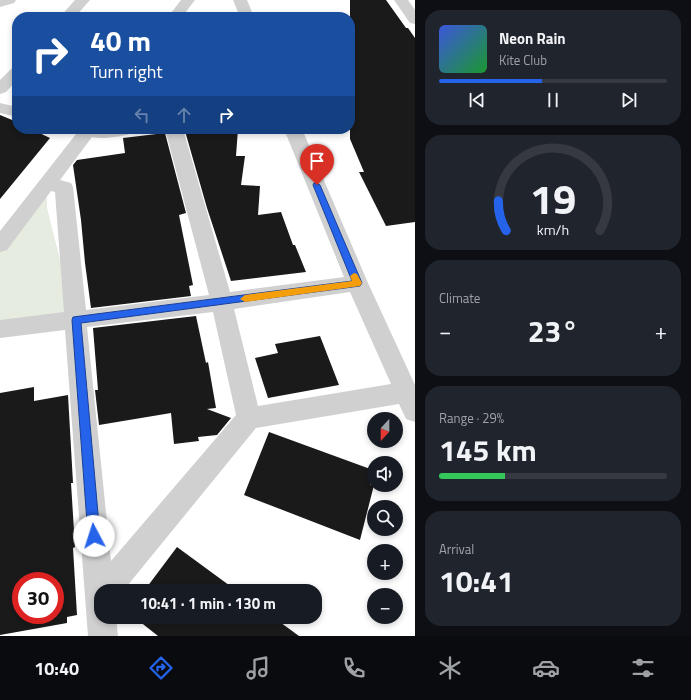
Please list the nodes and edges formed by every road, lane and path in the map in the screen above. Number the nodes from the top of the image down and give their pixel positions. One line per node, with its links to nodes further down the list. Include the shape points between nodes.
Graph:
1 (9, 0): 6 (street)
2 (83, 0): 7 (street)
3 (188, 0): 8 (street)
4 (240, 0): 9 (street)
5 (401, 0): 10 (street)
6 (0, 3)
7 (72, 12)
8 (179, 12)
9 (245, 12)
10 (415, 20)
11 (12, 76): 12 (street)
12 (0, 89)
13 (0, 108): 14 (street)
14 (12, 111)
15 (85, 134): 18 (street)
16 (175, 134): 21 (street)
17 (295, 134): 20 (street)
18 (47, 184): 19 (street); 22 (street, via 64,187)
19 (0, 245)
20 (357, 283): 21 (street); 24 (street)
21 (222, 302): 22 (street); 25 (street)
22 (76, 320): 23 (street); 26 (street)
23 (0, 329)
24 (411, 402): 25 (street)
25 (249, 418): 27 (street)
26 (99, 584)
27 (116, 584)
28 (102, 624): 29 (street)
29 (103, 636)

